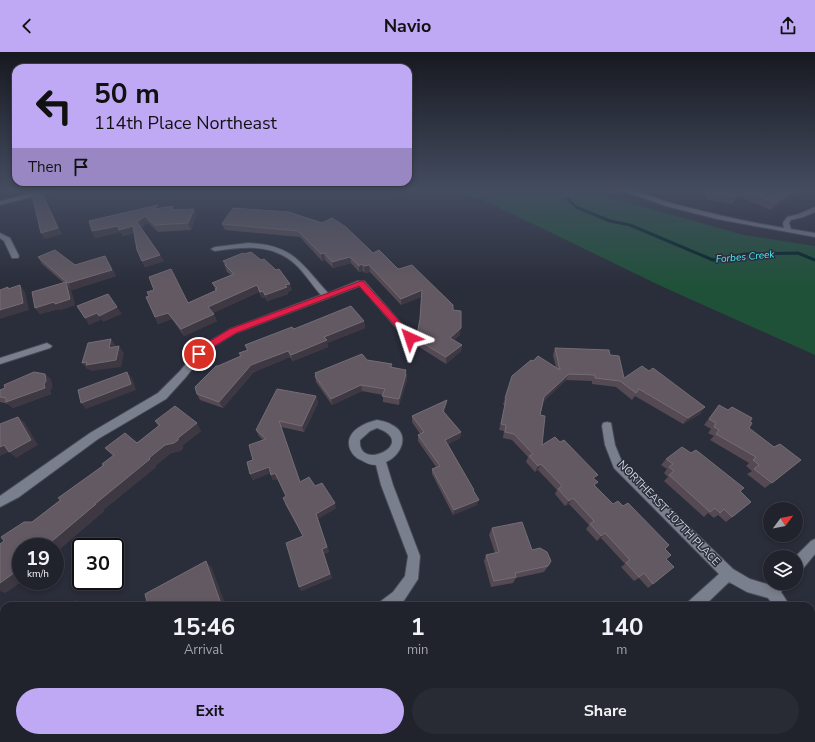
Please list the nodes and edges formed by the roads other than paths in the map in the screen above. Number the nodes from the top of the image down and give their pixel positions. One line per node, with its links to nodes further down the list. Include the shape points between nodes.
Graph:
1 (737, 221): 3 (street)
2 (787, 221): 3 (street)
3 (788, 231): 5 (street)
4 (0, 235): 7 (street, via 7,240)
5 (815, 235)
6 (215, 249): 8 (street, via 244,244 265,246 284,252 297,262)
7 (16, 256)
8 (326, 296): 9 (street, via 361,283); 14 (street, via 233,331 203,349 162,396 94,436)
9 (410, 338)
10 (47, 346): 11 (street)
11 (0, 361)
12 (607, 426): 17 (street, NORTHEAST 107TH PLACE, via 610,445 618,465)
13 (380, 460): 20 (street, via 414,556 411,578)
14 (0, 502)
15 (815, 545): 16 (street)
16 (803, 558)
17 (728, 574): 18 (street, NORTHEAST 107TH PLACE, via 747,585); 21 (street)
18 (763, 586)
19 (777, 590): 22 (street)
20 (391, 602)
21 (698, 602)
22 (782, 602)

